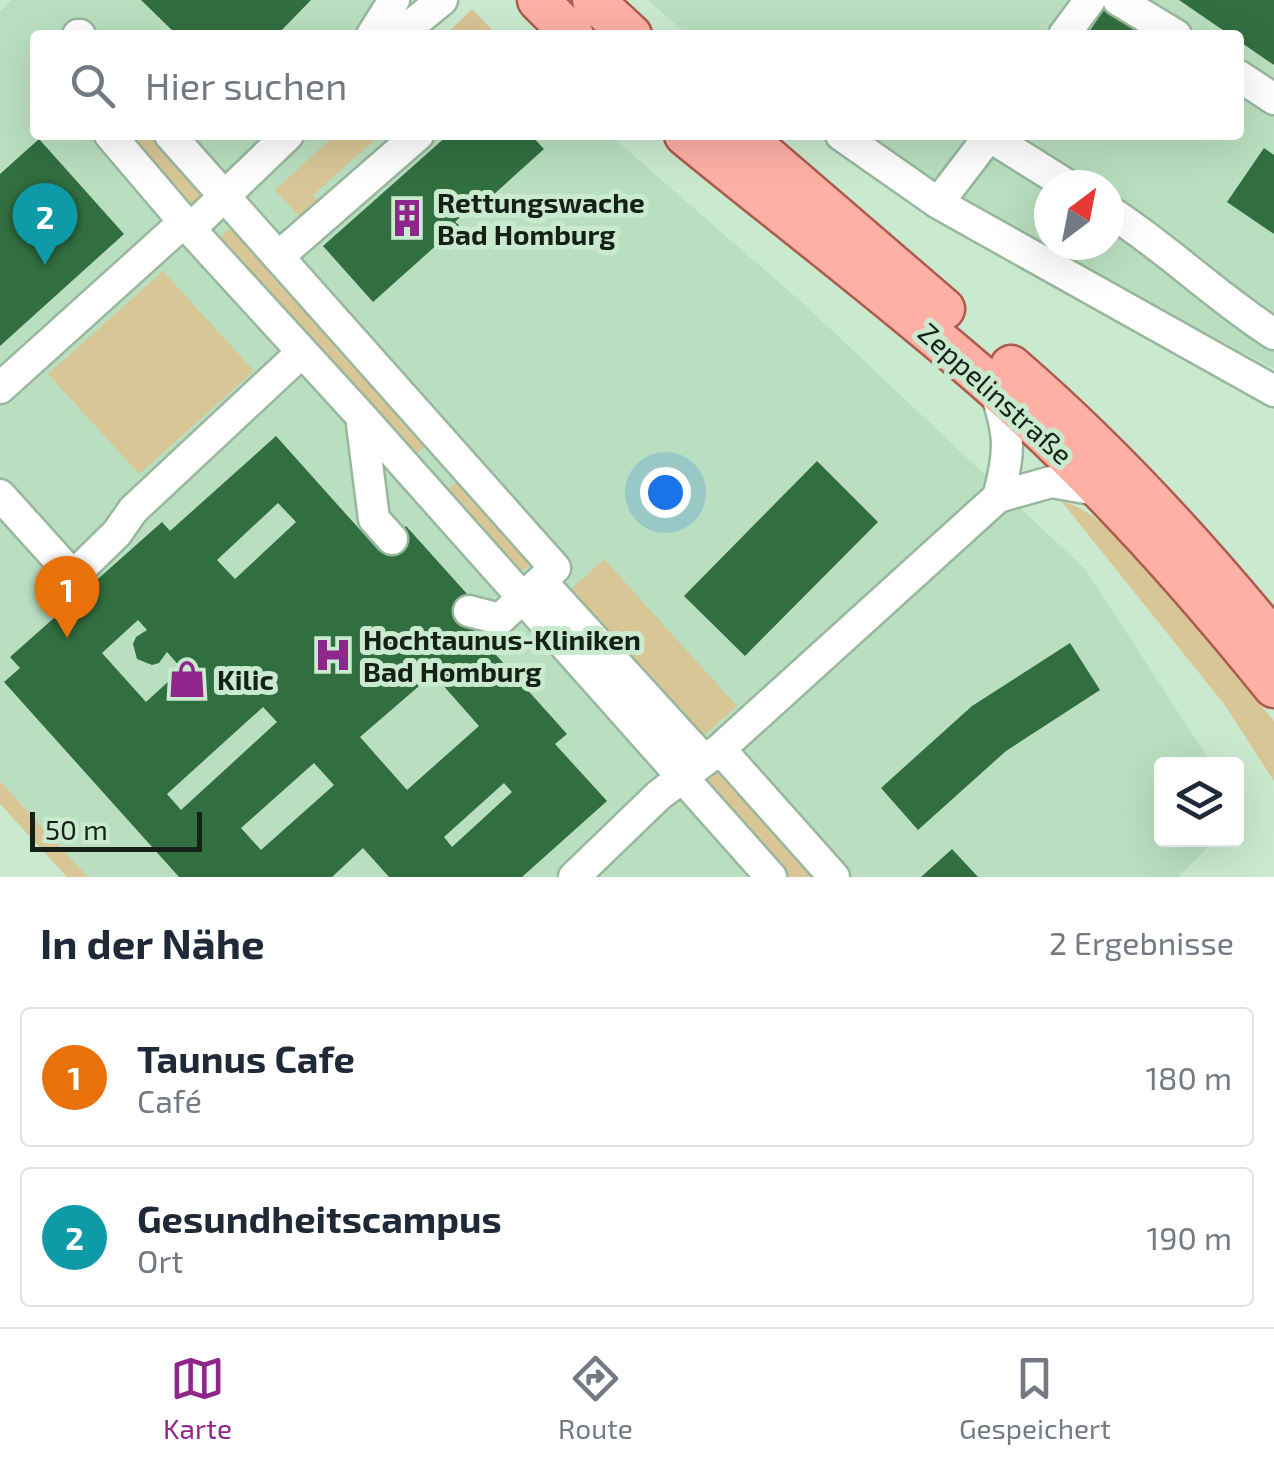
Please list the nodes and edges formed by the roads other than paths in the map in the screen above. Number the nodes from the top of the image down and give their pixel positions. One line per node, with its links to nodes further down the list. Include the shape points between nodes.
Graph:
1 (394, 0): 7 (street)
2 (442, 0): 8 (street)
3 (538, 0): 9 (main road)
4 (593, 0): 10 (main road)
5 (1090, 0): 11 (street)
6 (1118, 0): 12 (street)
7 (375, 30)
8 (405, 30)
9 (568, 30)
10 (626, 30)
11 (1068, 30)
12 (1168, 30)
13 (1244, 79): 14 (street)
14 (1274, 98)
15 (114, 140): 28 (street)
16 (174, 140): 25 (street)
17 (281, 140): 25 (street, via 256,152)
18 (412, 140): 29 (street)
19 (691, 140): 32 (main road, Zeppelinstraße)
20 (748, 140): 44 (main road, Zeppelinstraße, via 1091,439)
21 (847, 140): 26 (street)
22 (987, 140): 26 (street)
23 (996, 140): 24 (street)
24 (1043, 170)
25 (225, 198): 28 (street); 29 (street)
26 (938, 204): 34 (street)
27 (1124, 220): 30 (street)
28 (187, 226): 31 (street); 33 (street)
29 (278, 257): 36 (street)
30 (1274, 334)
31 (301, 353): 35 (street); 39 (street, via 133,510 73,576)
32 (993, 386): 38 (main road, Zeppelinstraße); 40 (street, via 1009,459)
33 (0, 388)
34 (1274, 391)
35 (361, 416): 37 (street); 41 (street, via 374,519)
36 (453, 456): 37 (street); 42 (street)
37 (420, 484): 42 (street)
38 (1103, 490): 40 (street, via 1051,482); 46 (main road, Zeppelinstraße)
39 (0, 495)
40 (998, 496): 47 (street)
41 (392, 539)
42 (540, 583): 43 (street, via 500,619); 47 (street)
43 (470, 612)
44 (1260, 616): 45 (main road, Zeppelinstraße)
45 (1274, 641)
46 (1274, 687)
47 (702, 762): 48 (street); 49 (street); 50 (street)
48 (574, 877)
49 (771, 877)
50 (834, 877)

